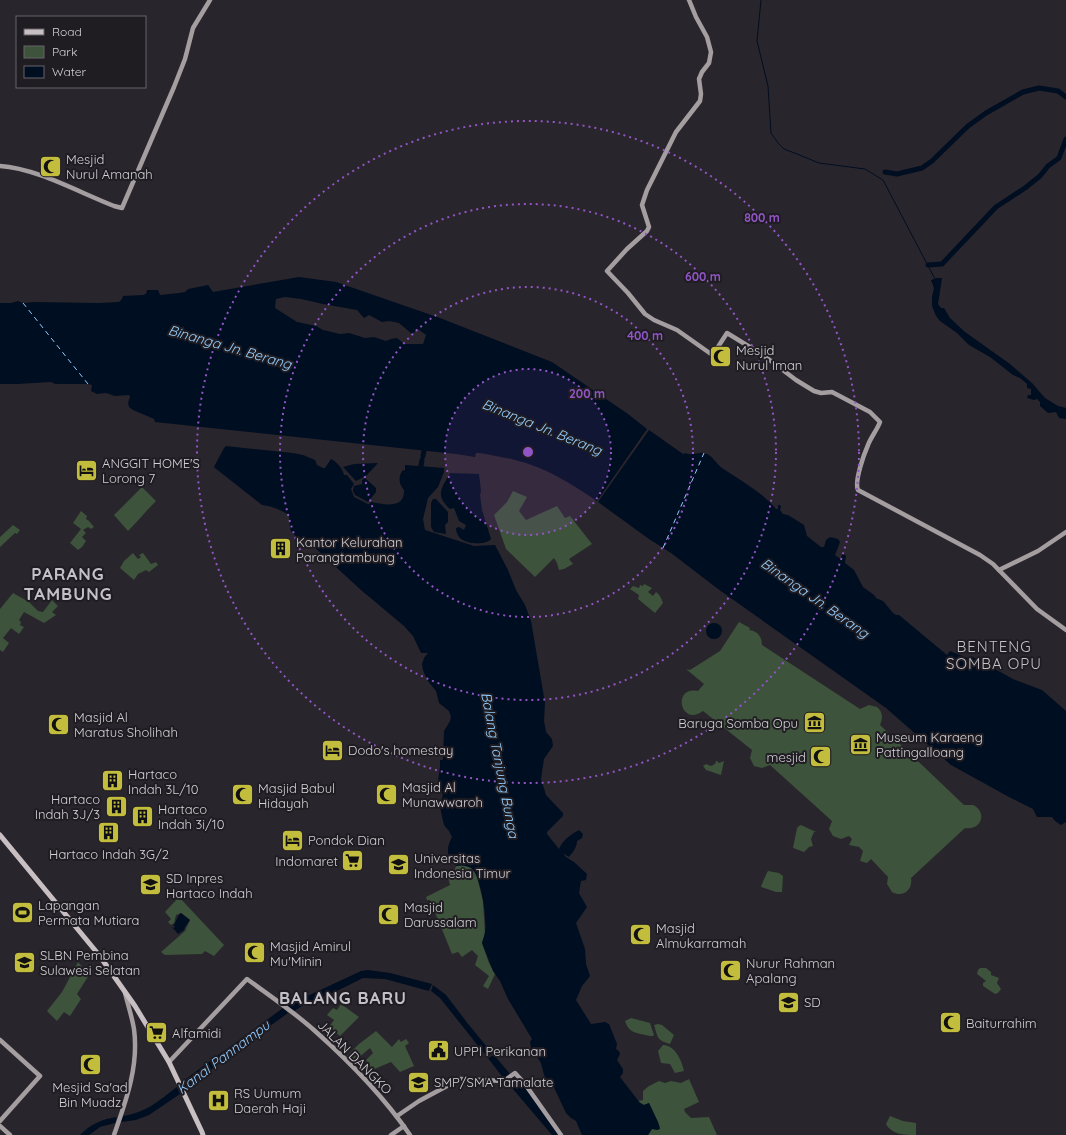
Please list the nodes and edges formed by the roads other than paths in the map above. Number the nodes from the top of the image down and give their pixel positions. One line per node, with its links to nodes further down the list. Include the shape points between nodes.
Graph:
1 (210, 0): 3 (street, via 194,28 174,88 122,208 35,174)
2 (690, 0): 5 (street, via 711,52 709,63 699,79 700,101 676,132 647,190 642,205 648,231 607,271 630,294 644,314 677,330 711,354 727,333 816,392 832,392 870,412 880,422 864,454 857,489 973,550)
3 (0, 166)
4 (1066, 532): 5 (street, via 1038,551)
5 (999, 570): 6 (street, via 1037,609)
6 (1066, 630)
7 (0, 835): 8 (main road)
8 (126, 993): 10 (main road); 17 (street, via 135,1049 132,1078)
9 (0, 1040): 12 (street, via 40,1076)
10 (169, 1062): 11 (street, JALAN DANGKO, via 248,979 315,1031 371,1086); 15 (main road)
11 (397, 1116): 14 (street, JALAN DANGKO); 20 (street, via 460,1079 504,1081 513,1074 525,1084)
12 (0, 1121)
13 (0, 1126): 16 (street)
14 (404, 1126): 18 (street); 19 (street, JALAN DANGKO)
15 (204, 1134)
16 (10, 1135)
17 (114, 1135)
18 (391, 1135)
19 (410, 1135)
20 (561, 1135)

